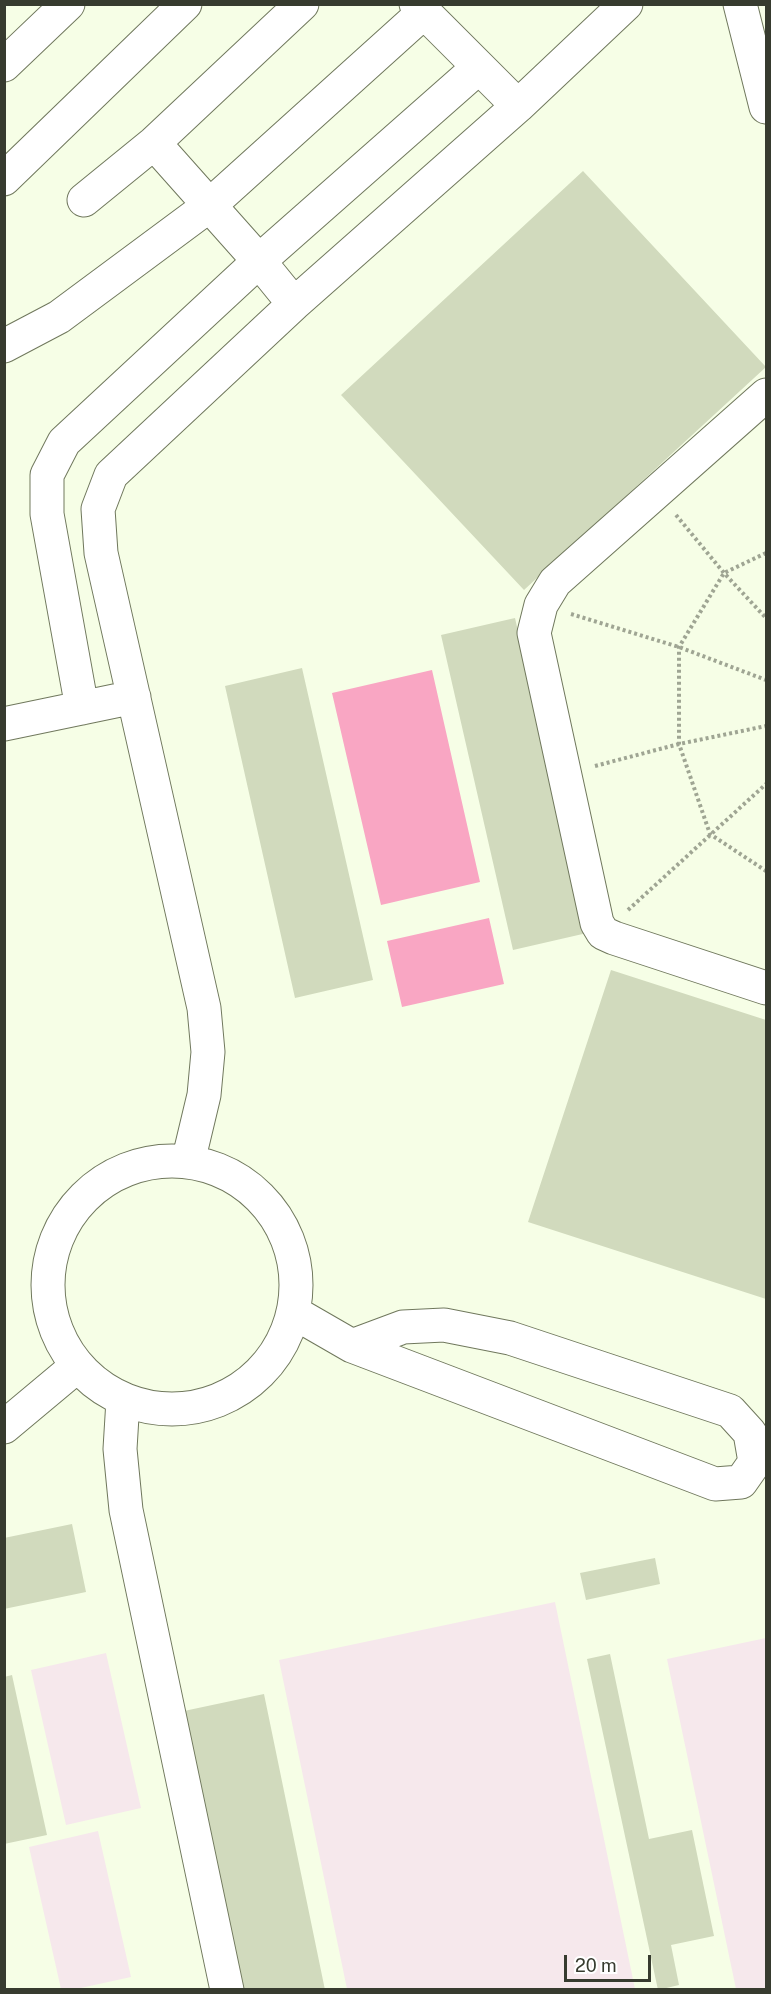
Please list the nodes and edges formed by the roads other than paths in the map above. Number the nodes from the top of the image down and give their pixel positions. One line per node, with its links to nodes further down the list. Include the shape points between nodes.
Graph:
1 (68, 4): 7 (lane)
2 (184, 4): 12 (lane)
3 (302, 4): 11 (lane)
4 (626, 4): 9 (lane)
5 (740, 4): 10 (lane)
6 (420, 8): 8 (lane); 14 (lane)
7 (4, 65)
8 (479, 68): 9 (lane); 15 (lane)
9 (518, 106): 16 (lane)
10 (766, 106)
11 (154, 142): 13 (lane); 14 (lane)
12 (4, 179)
13 (84, 200)
14 (210, 205): 15 (lane); 17 (lane, via 60,317)
15 (259, 261): 16 (lane); 20 (lane, via 64,442 47,475 47,514)
16 (294, 304): 19 (lane, via 111,475 98,509 101,553)
17 (4, 346)
18 (766, 395): 22 (lane, via 555,582 541,605 534,633 597,923 603,933)
19 (134, 697): 20 (lane); 23 (lane, via 204,1008 208,1052 204,1095)
20 (82, 708): 21 (lane)
21 (5, 723)
22 (766, 988)
23 (188, 1162): 24 (lane, via 232,1176 267,1205 290,1244 297,1290); 26 (lane, via 142,1165 100,1184 83,1199 58,1237 48,1281 49,1304 54,1326)
24 (293, 1312): 25 (lane); 27 (lane, via 287,1334 268,1363 244,1387 224,1398 179,1409)
25 (352, 1347): 25 (lane, via 403,1327 444,1324 510,1338 730,1411 750,1433 755,1462 741,1482 714,1484)
26 (77, 1366): 27 (lane, via 93,1382); 28 (lane)
27 (123, 1400): 29 (lane, via 120,1449 126,1510)
28 (4, 1427)
29 (227, 1989)

